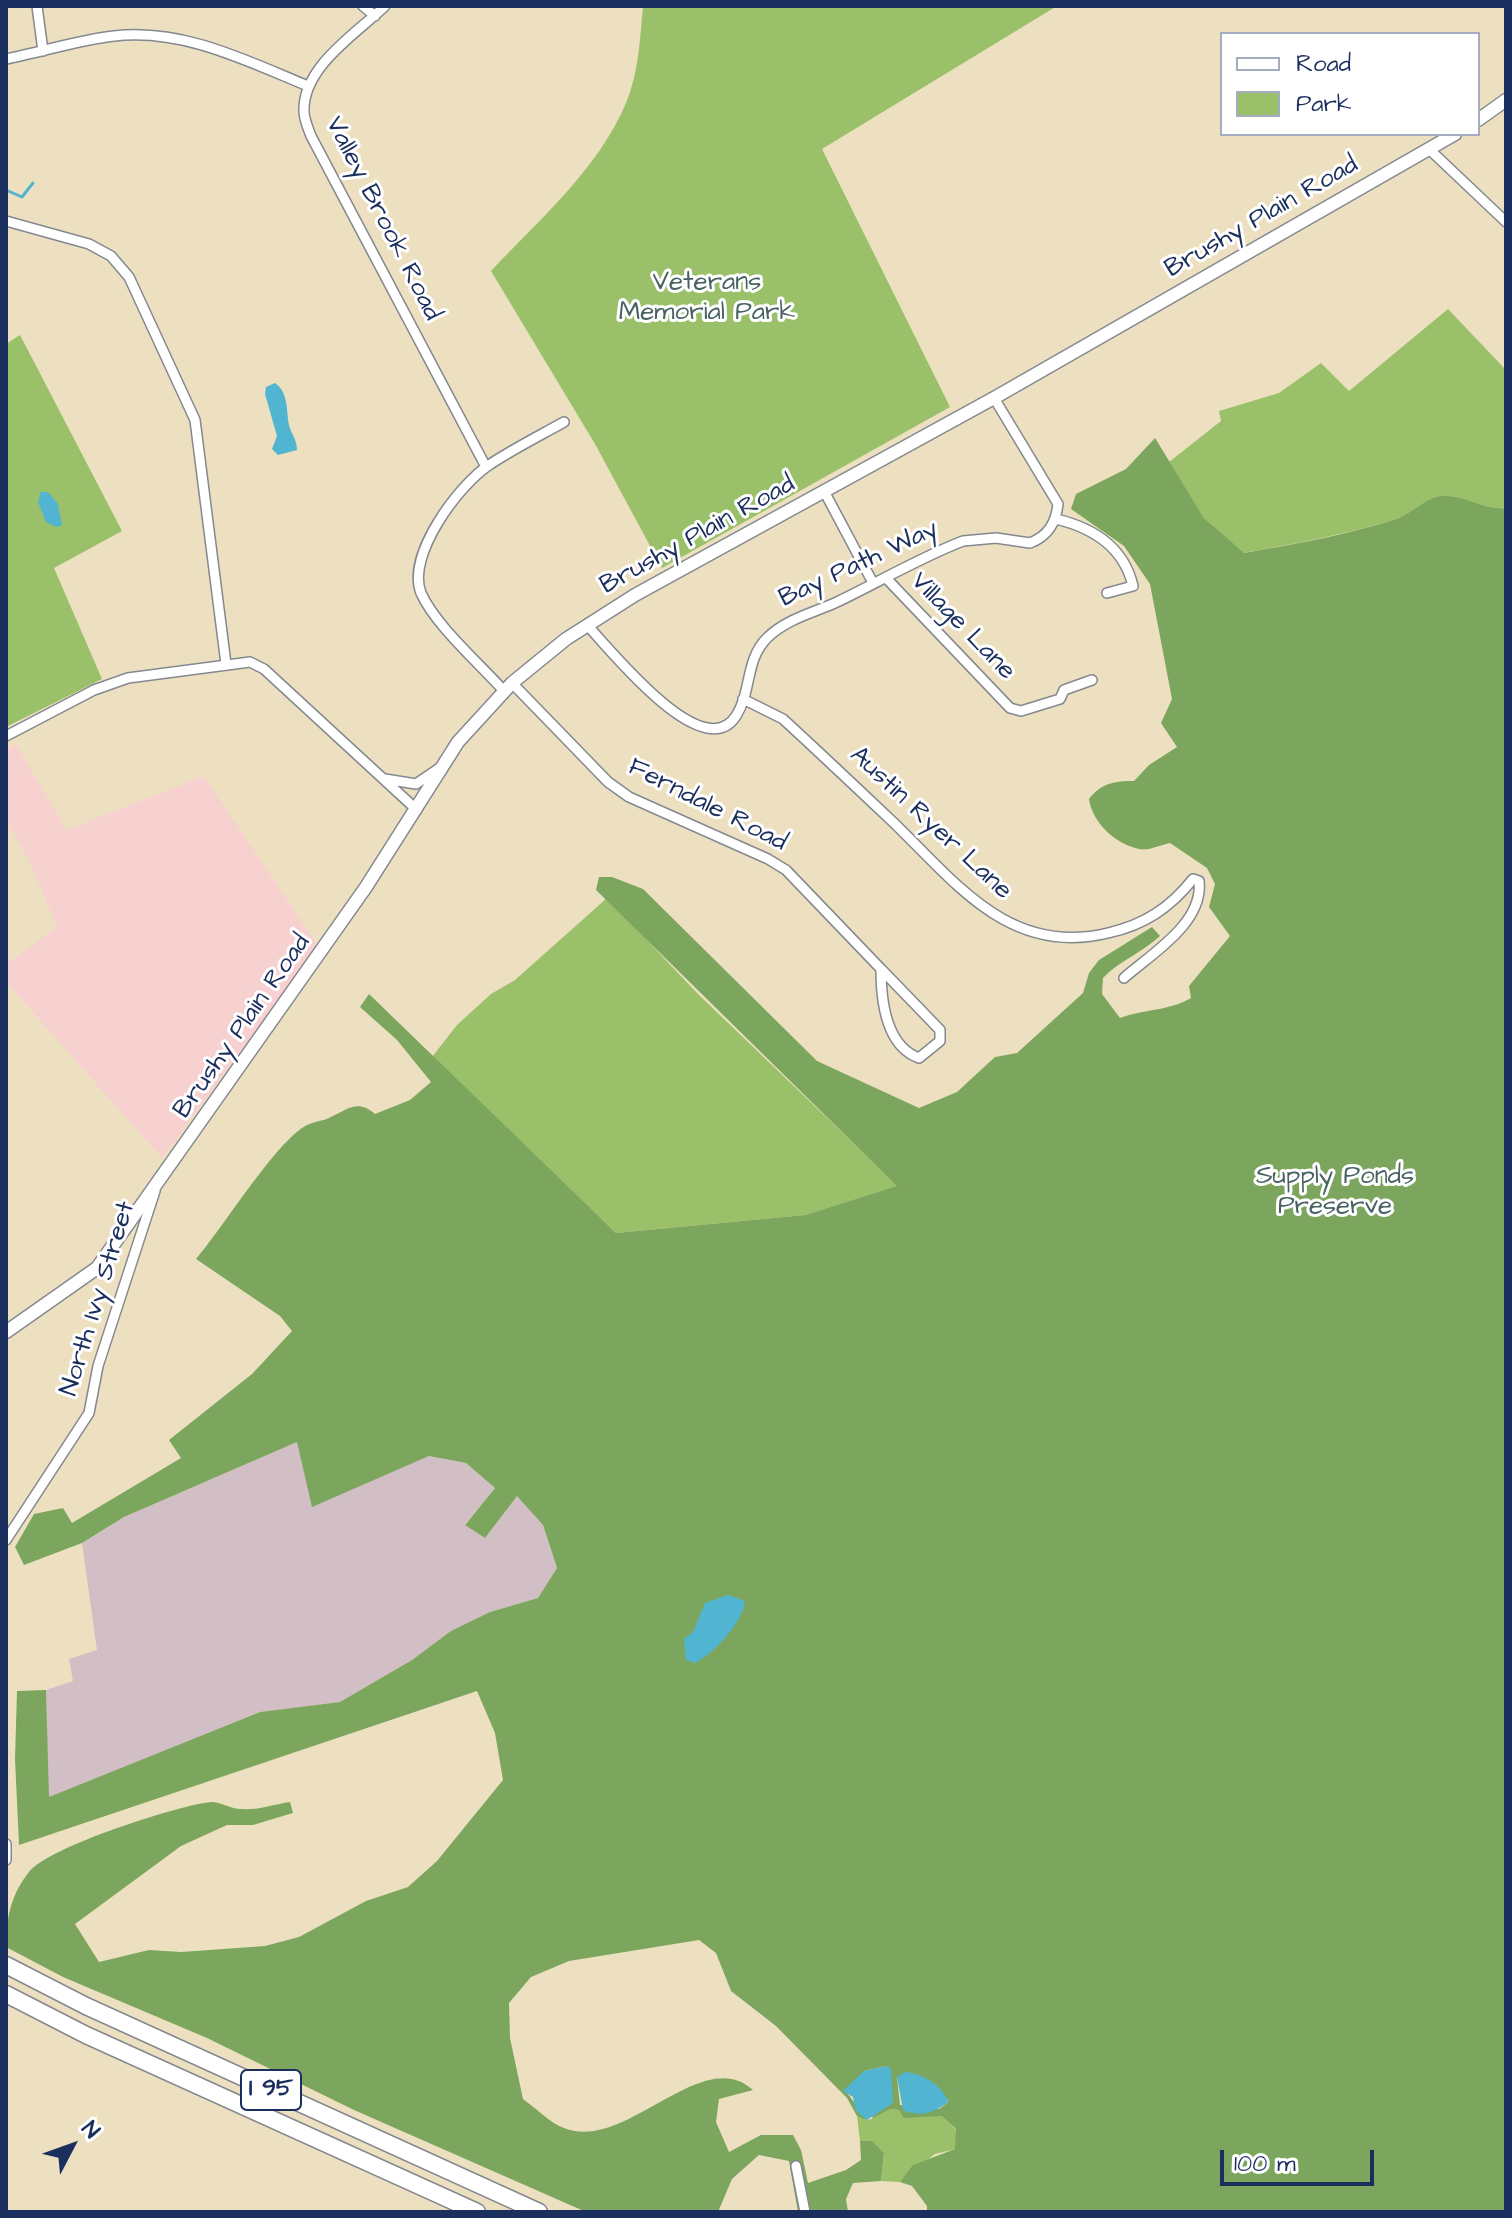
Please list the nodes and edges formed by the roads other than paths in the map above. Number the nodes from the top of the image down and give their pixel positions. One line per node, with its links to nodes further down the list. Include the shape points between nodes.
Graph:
1 (37, 6): 5 (street)
2 (363, 6): 4 (street)
3 (385, 6): 4 (street)
4 (375, 16): 7 (street, via 320,67)
5 (43, 51): 6 (street); 7 (street, via 115,35 163,36 202,44)
6 (6, 59)
7 (308, 86): 16 (street, Valley Brook Road, via 304,112 311,136)
8 (1506, 100): 9 (main road)
9 (1480, 119)
10 (1452, 136): 11 (main road, Brushy Plain Road)
11 (1429, 149): 13 (street); 14 (main road, Brushy Plain Road)
12 (6, 221): 23 (street, via 89,244 111,256 135,290 195,420)
13 (1506, 222)
14 (994, 398): 17 (main road, Brushy Plain Road); 18 (street, via 1049,486 1058,504)
15 (564, 422): 16 (street)
16 (486, 467): 25 (street, Ferndale Road, via 425,542 417,569 421,592 435,614)
17 (824, 491): 20 (street, Village Lane); 22 (main road, Brushy Plain Road)
18 (1056, 519): 19 (street, Bay Path Way, via 1030,543 963,541); 21 (street, via 1091,531 1128,566 1133,586)
19 (886, 578): 20 (street, Bay Path Way); 24 (street, Village Lane, via 1010,708 1021,711 1060,699 1064,690)
20 (873, 583): 26 (street, Bay Path Way, via 783,624 769,636 757,649)
21 (1107, 593)
22 (587, 625): 25 (main road, Brushy Plain Road); 26 (street, Bay Path Way, via 657,697 693,725 716,730 728,725)
23 (226, 664): 27 (street, via 128,678); 29 (street, via 250,662 264,669)
24 (1092, 680)
25 (508, 687): 28 (main road, Brushy Plain Road, via 471,725); 31 (street, Ferndale Road, via 629,797 786,870)
26 (743, 699): 32 (street, Austin Ryer Lane, via 783,719 979,905 1023,930 1062,940 1124,929 1160,912 1193,879 1199,881 1189,918)
27 (6, 736)
28 (446, 764): 29 (street, via 416,784); 30 (main road, Brushy Plain Road)
29 (378, 776): 30 (street)
30 (417, 810): 33 (main road, Brushy Plain Road)
31 (881, 969): 31 (street, Ferndale Road, via 940,1030 940,1041 919,1058 887,1024)
32 (1124, 978)
33 (155, 1191): 34 (main road, Brushy Plain Road, via 97,1268); 35 (street, North Ivy Street, via 98,1366 89,1413)
34 (6, 1332)
35 (6, 1540)
36 (6, 1844): 37 (street)
37 (6, 1860)
38 (6, 1965): 42 (highway, I 95)
39 (6, 1994): 41 (highway, I 95)
40 (796, 2166): 43 (street)
41 (477, 2212)
42 (539, 2212)
43 (805, 2212)

